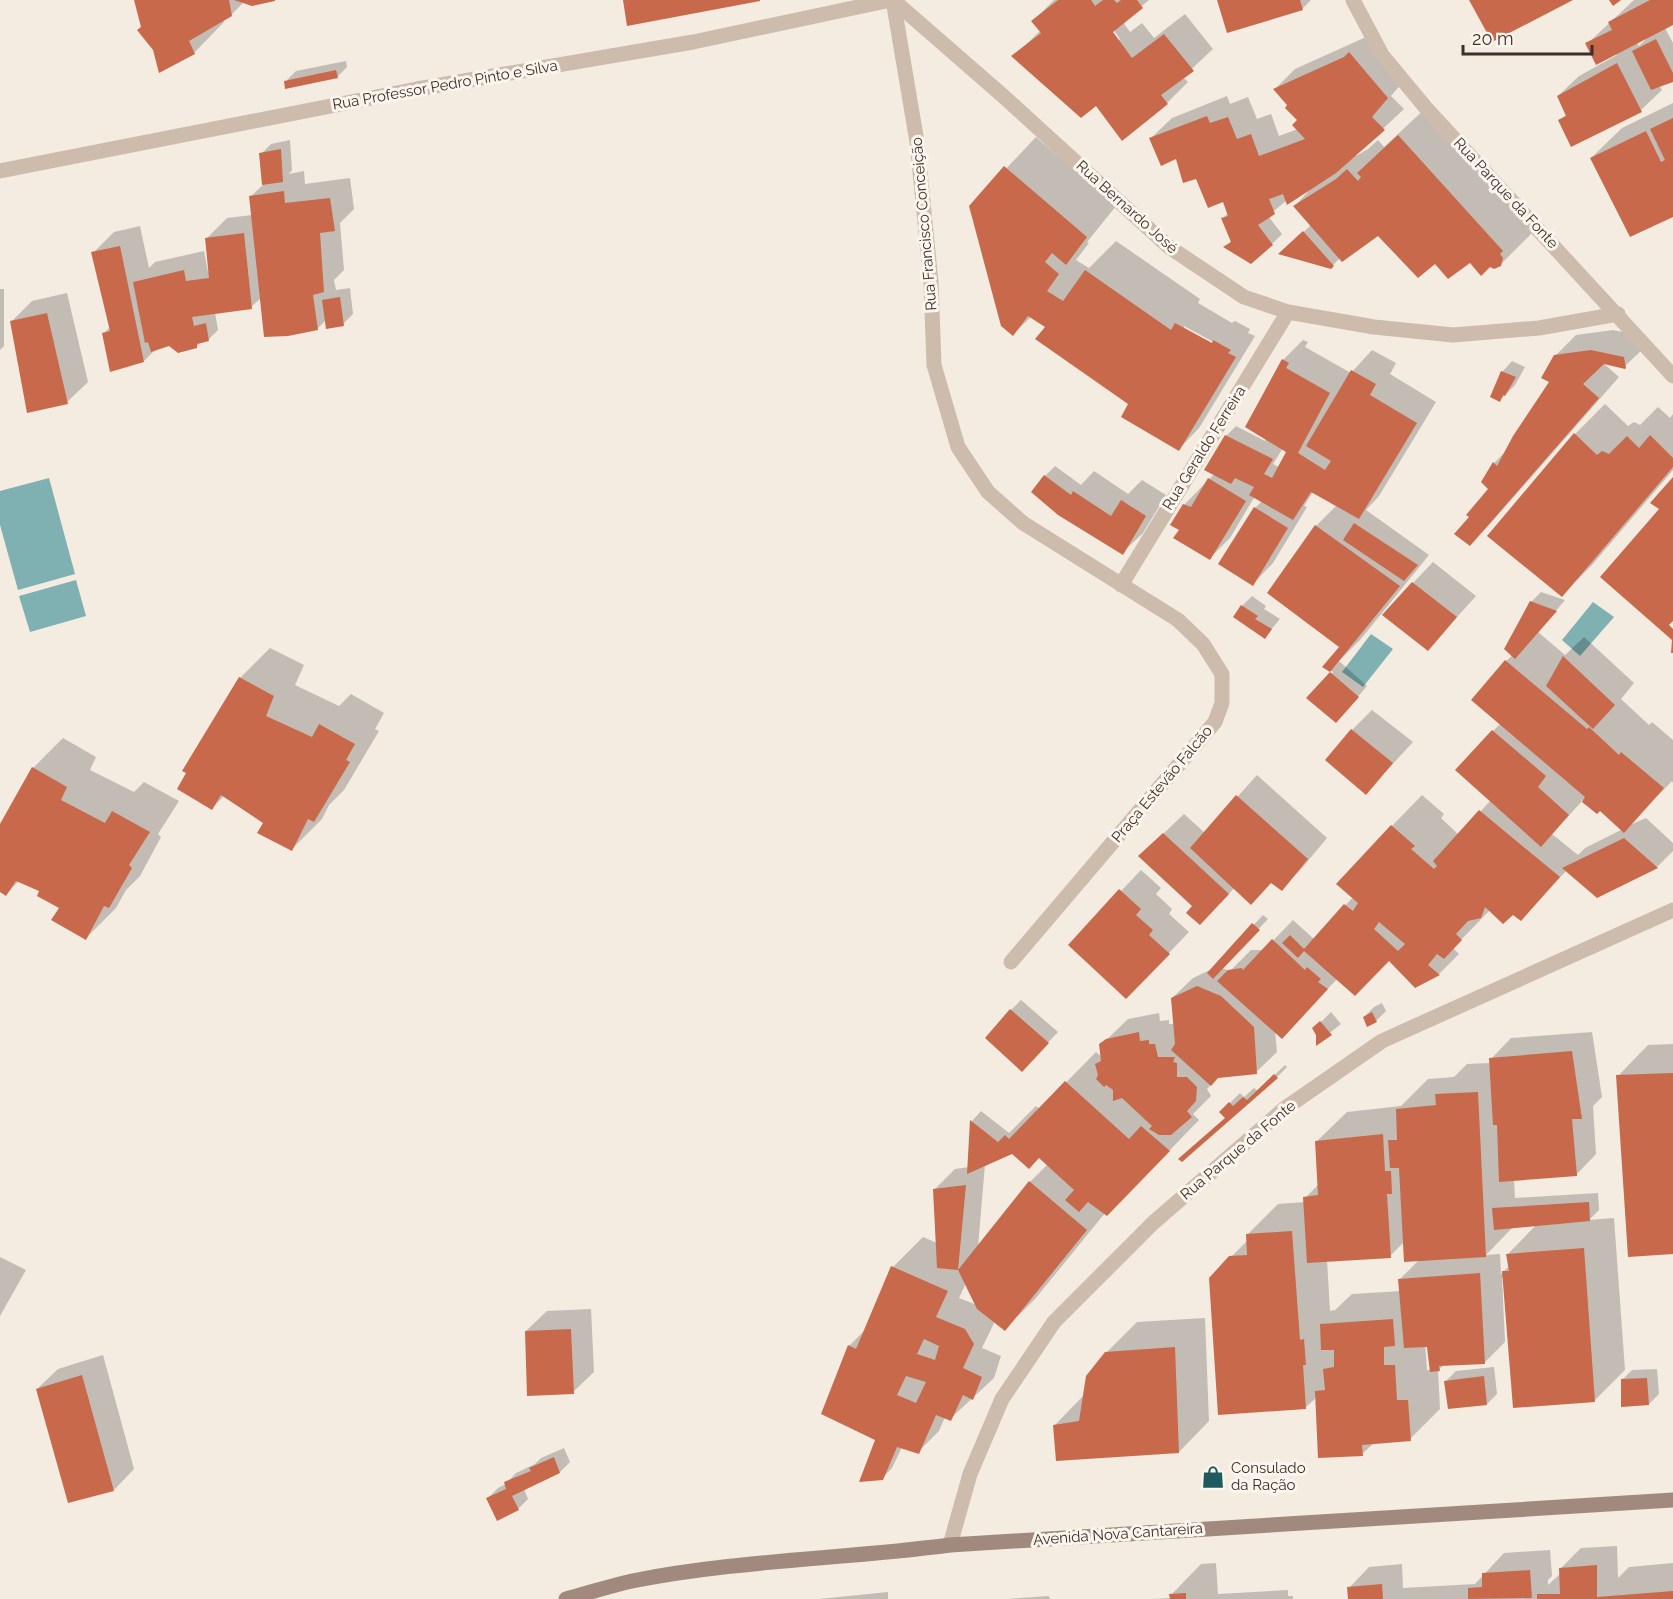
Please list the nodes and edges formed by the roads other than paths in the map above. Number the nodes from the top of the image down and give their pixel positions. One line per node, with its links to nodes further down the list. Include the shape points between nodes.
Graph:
1 (892, 0): 3 (street, Rua Professor Pedro Pinto e Silva, via 693,42 417,89); 4 (street, Rua Bernardo José, via 1002,94 1169,247 1244,297); 7 (street, Rua Francisco Conceição, via 917,142 931,282 934,365)
2 (1353, 0): 5 (street, Rua Parque da Fonte, via 1383,55 1426,108)
3 (0, 171)
4 (1288, 312): 5 (street, Rua Bernardo José, via 1453,335 1539,328); 8 (street, Rua Geraldo Ferreira)
5 (1618, 314): 6 (street, Rua Parque da Fonte)
6 (1673, 376)
7 (958, 447): 8 (street, Praça Estevão Falcão, via 988,492 1023,524)
8 (1120, 585): 10 (street, Praça Estevão Falcão, via 1178,620 1203,644 1222,674 1222,703 1215,722)
9 (1673, 910): 12 (street, Rua Parque da Fonte, via 1383,1041 1284,1109 1153,1222 1053,1322 1002,1399 970,1474)
10 (1011, 962)
11 (1673, 1500): 12 (main road, Avenida Nova Cantareira)
12 (950, 1545): 13 (main road, Avenida Nova Cantareira, via 711,1569 632,1581)
13 (566, 1599)

